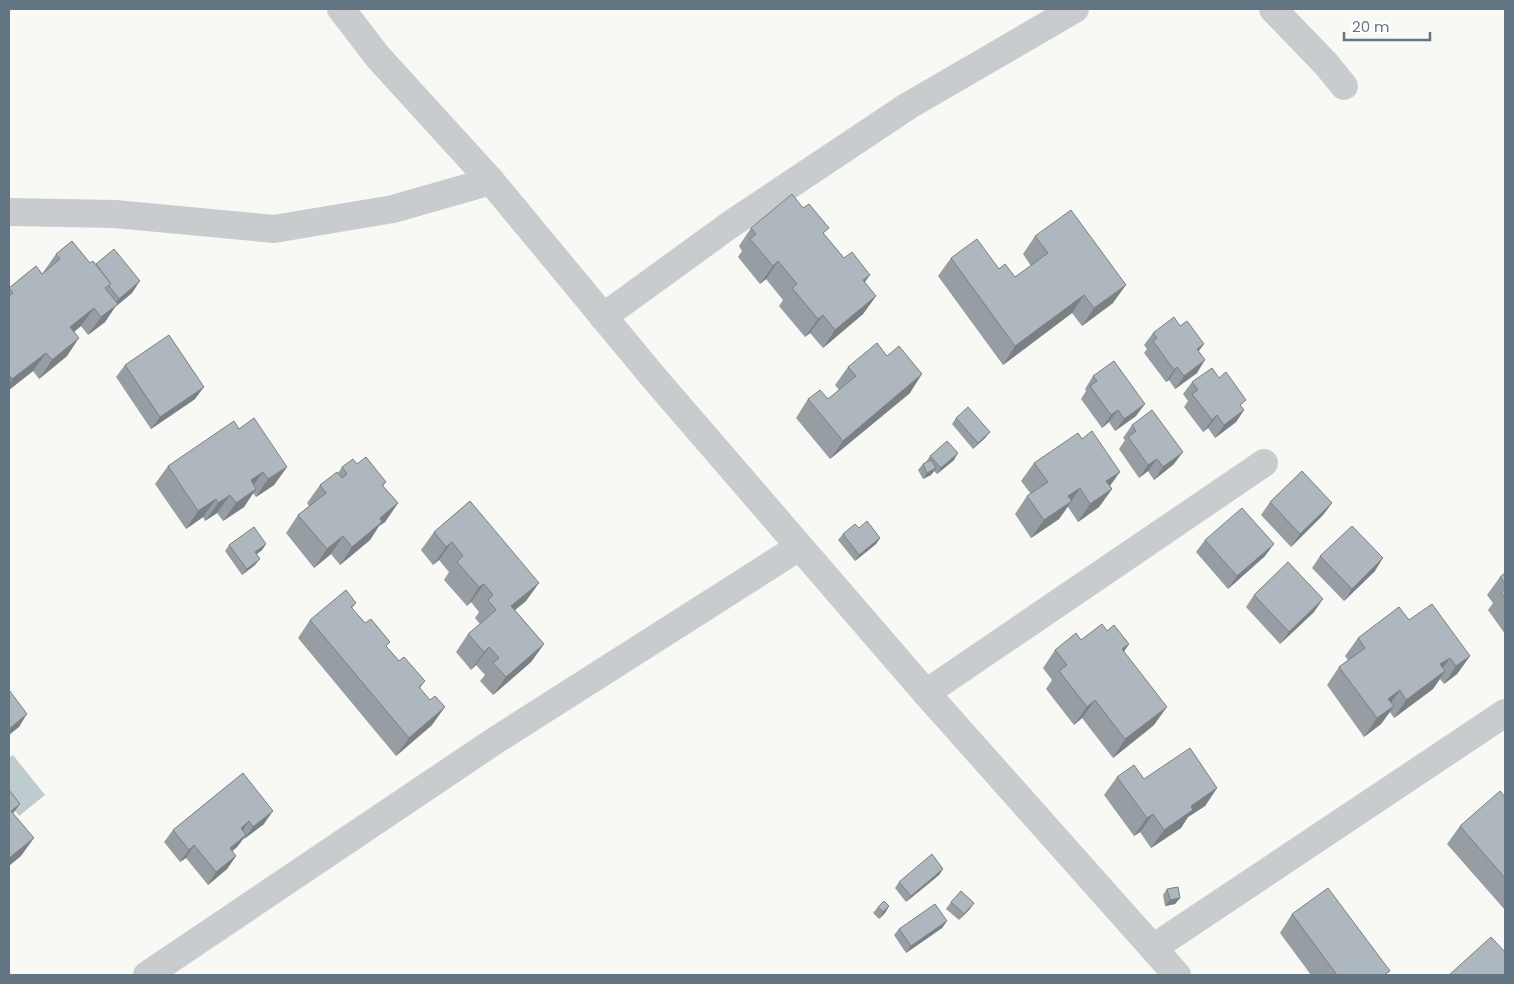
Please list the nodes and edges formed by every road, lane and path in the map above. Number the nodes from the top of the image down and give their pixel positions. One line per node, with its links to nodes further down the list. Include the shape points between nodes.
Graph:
1 (341, 9): 5 (street, via 378,57)
2 (1074, 9): 7 (street, via 908,106 731,224)
3 (1273, 9): 4 (street)
4 (1344, 86)
5 (491, 181): 6 (street, via 393,209 274,229 115,214); 7 (street)
6 (9, 212)
7 (603, 317): 9 (street)
8 (1264, 463): 10 (street)
9 (799, 547): 10 (street); 13 (street, via 493,742)
10 (926, 693): 12 (street)
11 (1505, 713): 12 (street)
12 (1153, 948): 14 (street)
13 (147, 975)
14 (1177, 975)

